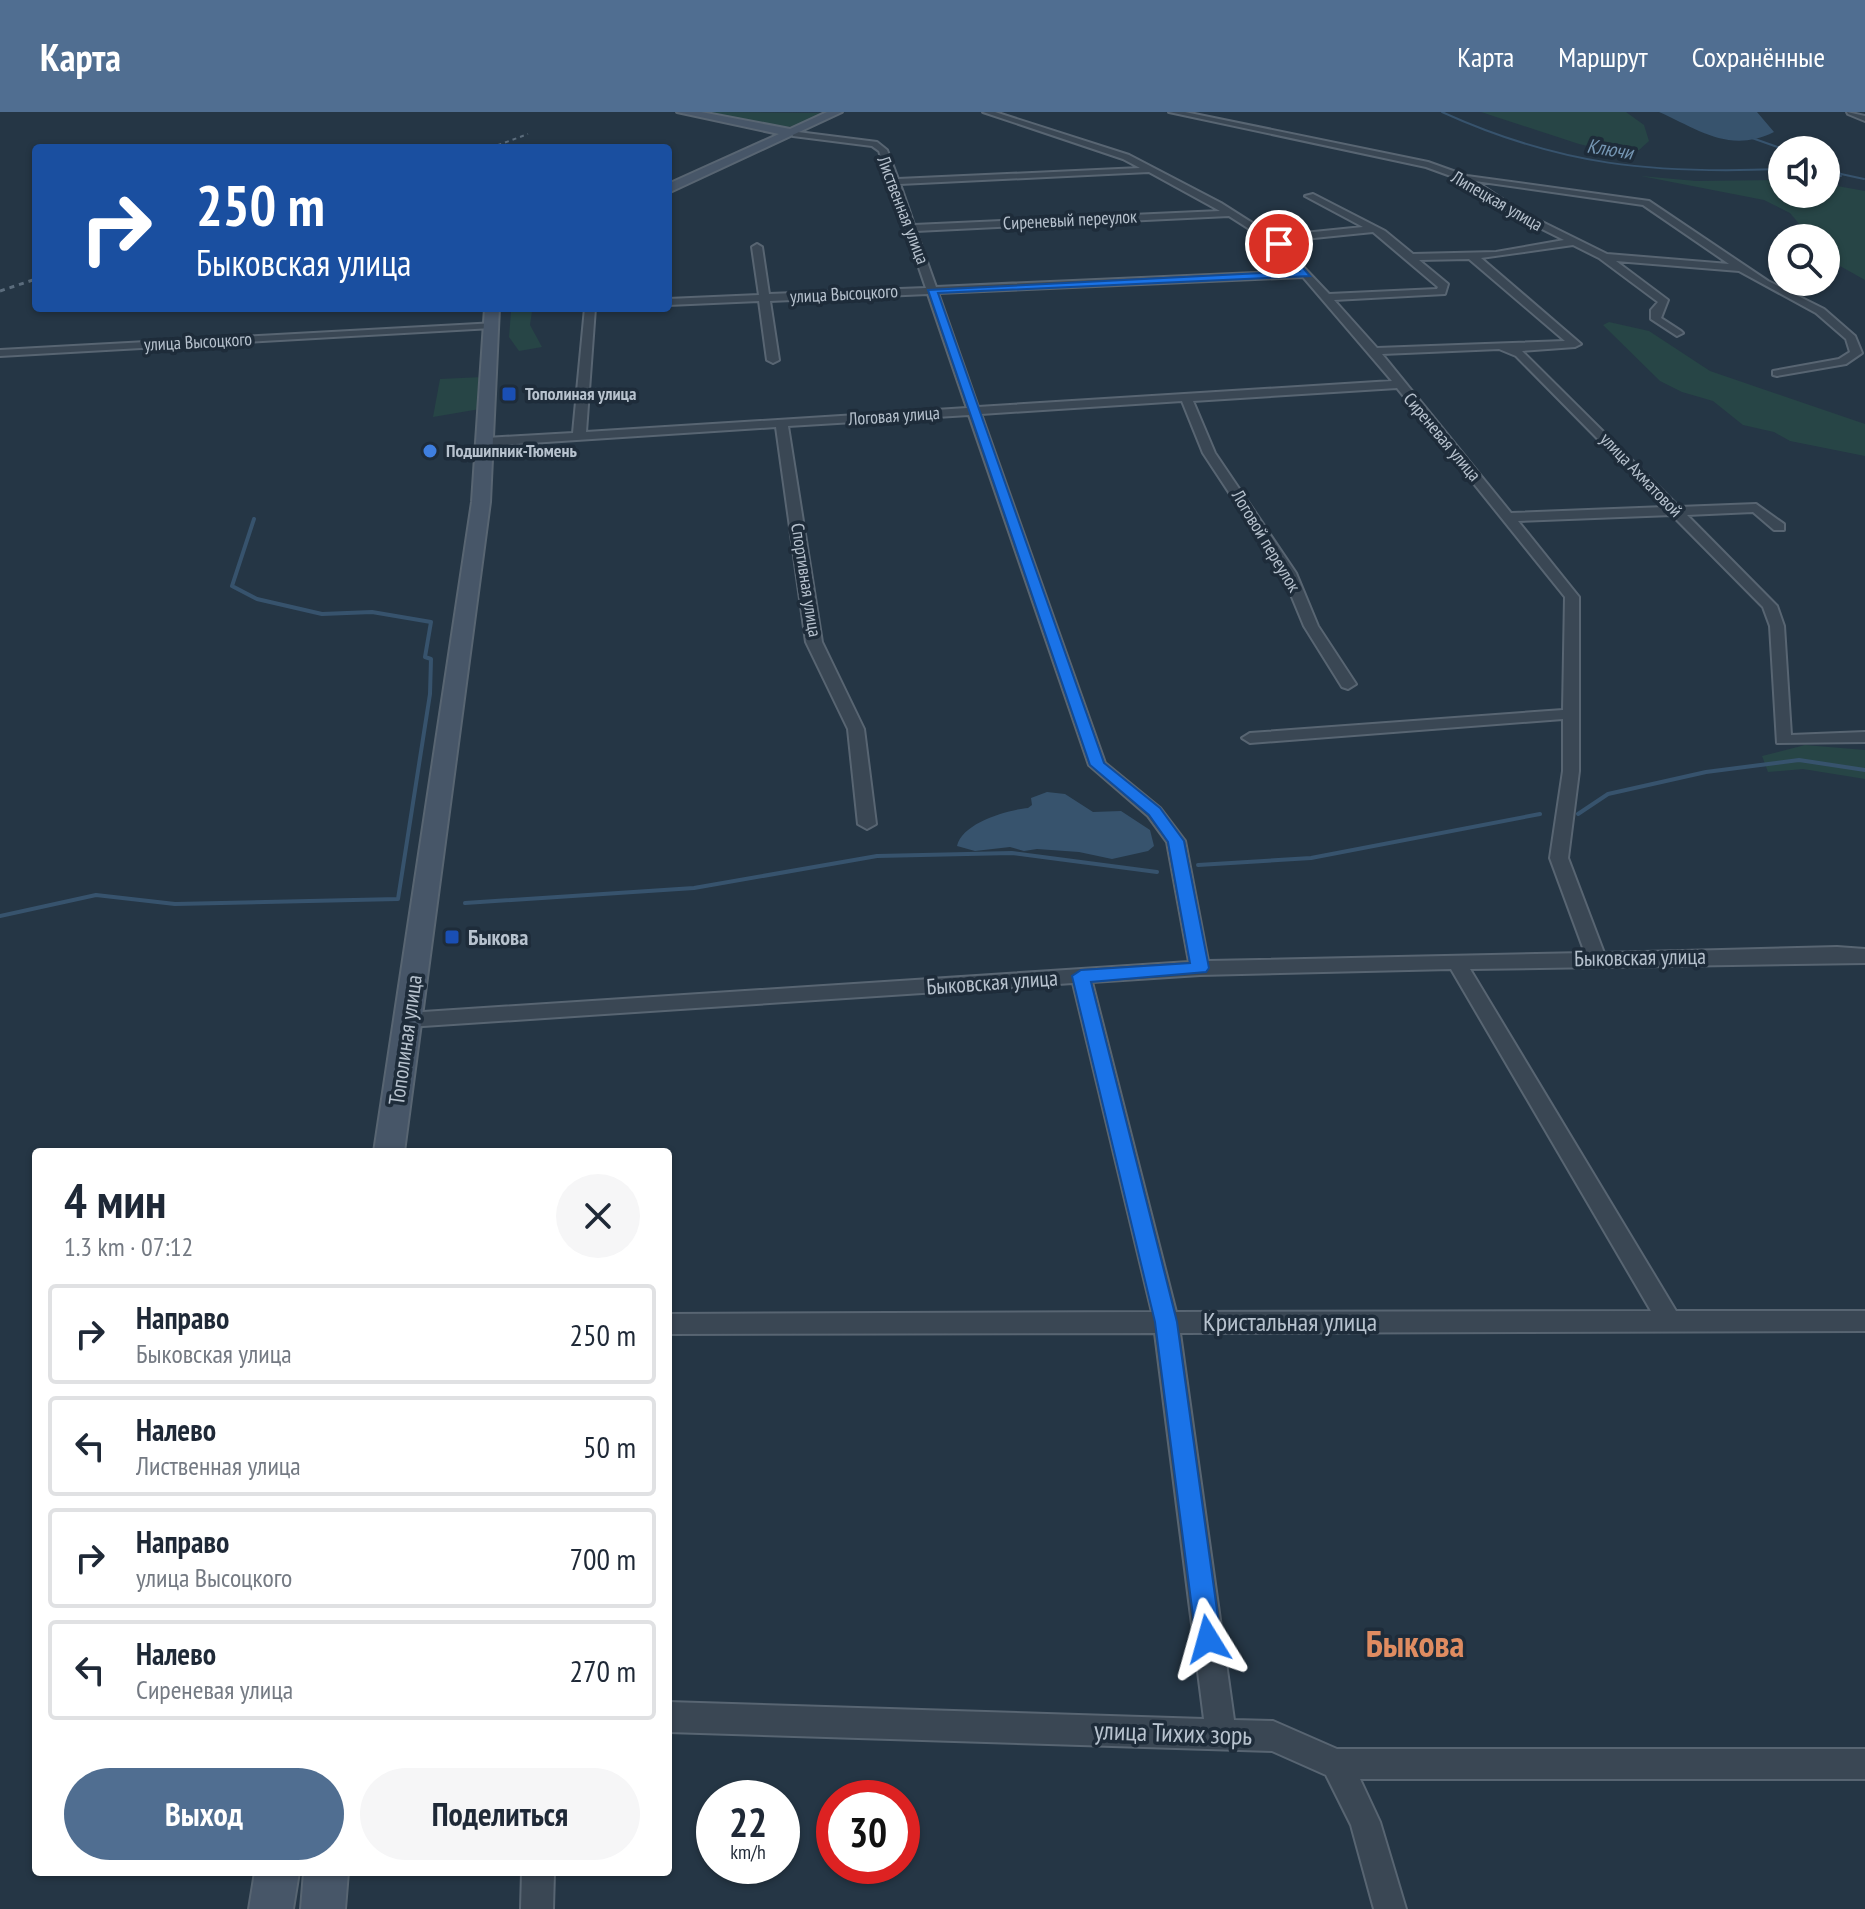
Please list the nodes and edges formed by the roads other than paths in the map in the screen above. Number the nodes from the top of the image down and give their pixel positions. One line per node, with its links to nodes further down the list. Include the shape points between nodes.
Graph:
1 (836, 112): 7 (main road)
2 (987, 112): 8 (street, Сиреневая улица)
3 (1173, 112): 9 (street, Липецкая улица, via 1428,165)
4 (1851, 112): 6 (street)
5 (689, 113): 7 (main road)
6 (1865, 119)
7 (793, 133): 10 (street, Лиственная улица, via 874,144 883,150); 11 (main road)
8 (1153, 170): 10 (street); 13 (street, Сиреневая улица)
9 (1462, 177): 17 (street, Липецкая улица); 22 (street, via 1646,203)
10 (895, 182): 14 (street, Лиственная улица)
11 (672, 187)
12 (1310, 196): 15 (street)
13 (1229, 213): 14 (street, Сиреневый переулок); 16 (street, Сиреневая улица)
14 (911, 228): 24 (street, Лиственная улица)
15 (1374, 229): 16 (street, via 1294,237); 21 (street)
16 (1260, 231): 23 (street, Сиреневая улица)
17 (1572, 242): 19 (street); 20 (street, Липецкая улица)
18 (757, 247): 26 (street)
19 (1471, 255): 21 (street); 31 (street, via 1575,344)
20 (1603, 256): 22 (street); 30 (street, Липецкая улица, via 1664,302 1656,319)
21 (1411, 257): 25 (street, via 1444,286 1441,292)
22 (1744, 268): 35 (street, via 1839,325 1856,353 1842,362)
23 (1307, 274): 24 (street, улица Высоцкого); 25 (street, Сиреневая улица)
24 (933, 290): 26 (street, улица Высоцкого); 38 (street, Лиственная улица)
25 (1329, 297): 32 (street, Сиреневая улица)
26 (762, 298): 27 (street, улица Высоцкого); 34 (street)
27 (672, 302)
28 (590, 312): 40 (street)
29 (492, 316): 33 (street, улица Высоцкого); 41 (main road, Тополиная улица)
30 (1677, 333)
31 (1512, 348): 32 (street); 42 (street, улица Ахматовой)
32 (1374, 351): 36 (street, Сиреневая улица)
33 (0, 353)
34 (773, 360)
35 (1777, 373)
36 (1398, 384): 37 (street, Логовая улица); 43 (street, Сиреневая улица)
37 (1186, 397): 38 (street, Логовая улица); 45 (street, Логовой переулок, via 1209,453 1289,573 1311,626)
38 (973, 410): 39 (street, Логовая улица); 53 (street, Лиственная улица, via 1097,765 1154,812 1176,841)
39 (781, 423): 40 (street, Логовая улица); 49 (street, Спортивная улица, via 814,642 856,729)
40 (579, 436): 41 (street, Логовая улица)
41 (486, 442): 55 (main road, Тополиная улица, via 467,616)
42 (1674, 511): 43 (street); 44 (street, via 1756,508); 47 (street, улица Ахматовой, via 1770,606 1777,626 1783,740)
43 (1509, 517): 46 (street, Сиреневая улица, via 1572,597)
44 (1779, 527)
45 (1348, 684)
46 (1571, 714): 48 (street); 51 (street, Сиреневая улица, via 1571,771 1559,858)
47 (1865, 737)
48 (1250, 738)
49 (867, 824)
50 (1865, 956): 51 (street, Быковская улица)
51 (1596, 958): 52 (street, Быковская улица)
52 (1456, 961): 53 (street, Быковская улица); 59 (street)
53 (1200, 968): 54 (street, Быковская улица)
54 (1081, 976): 55 (street, Быковская улица); 58 (street)
55 (408, 1020): 56 (main road, Тополиная улица)
56 (390, 1148)
57 (1865, 1321): 59 (street, Кристальная улица)
58 (1166, 1322): 59 (street, Кристальная улица); 60 (street, Кристальная улица); 62 (street)
59 (1670, 1322)
60 (672, 1324)
61 (672, 1717): 62 (street, улица Тихих зорь)
62 (1221, 1734): 63 (street, улица Тихих зорь, via 1273,1736)
63 (1337, 1764): 64 (street, улица Тихих зорь); 71 (street, via 1365,1822)
64 (1865, 1764)
65 (276, 1876): 68 (main road)
66 (326, 1876): 69 (main road)
67 (538, 1876): 70 (street)
68 (271, 1909)
69 (323, 1909)
70 (537, 1909)
71 (1390, 1909)

